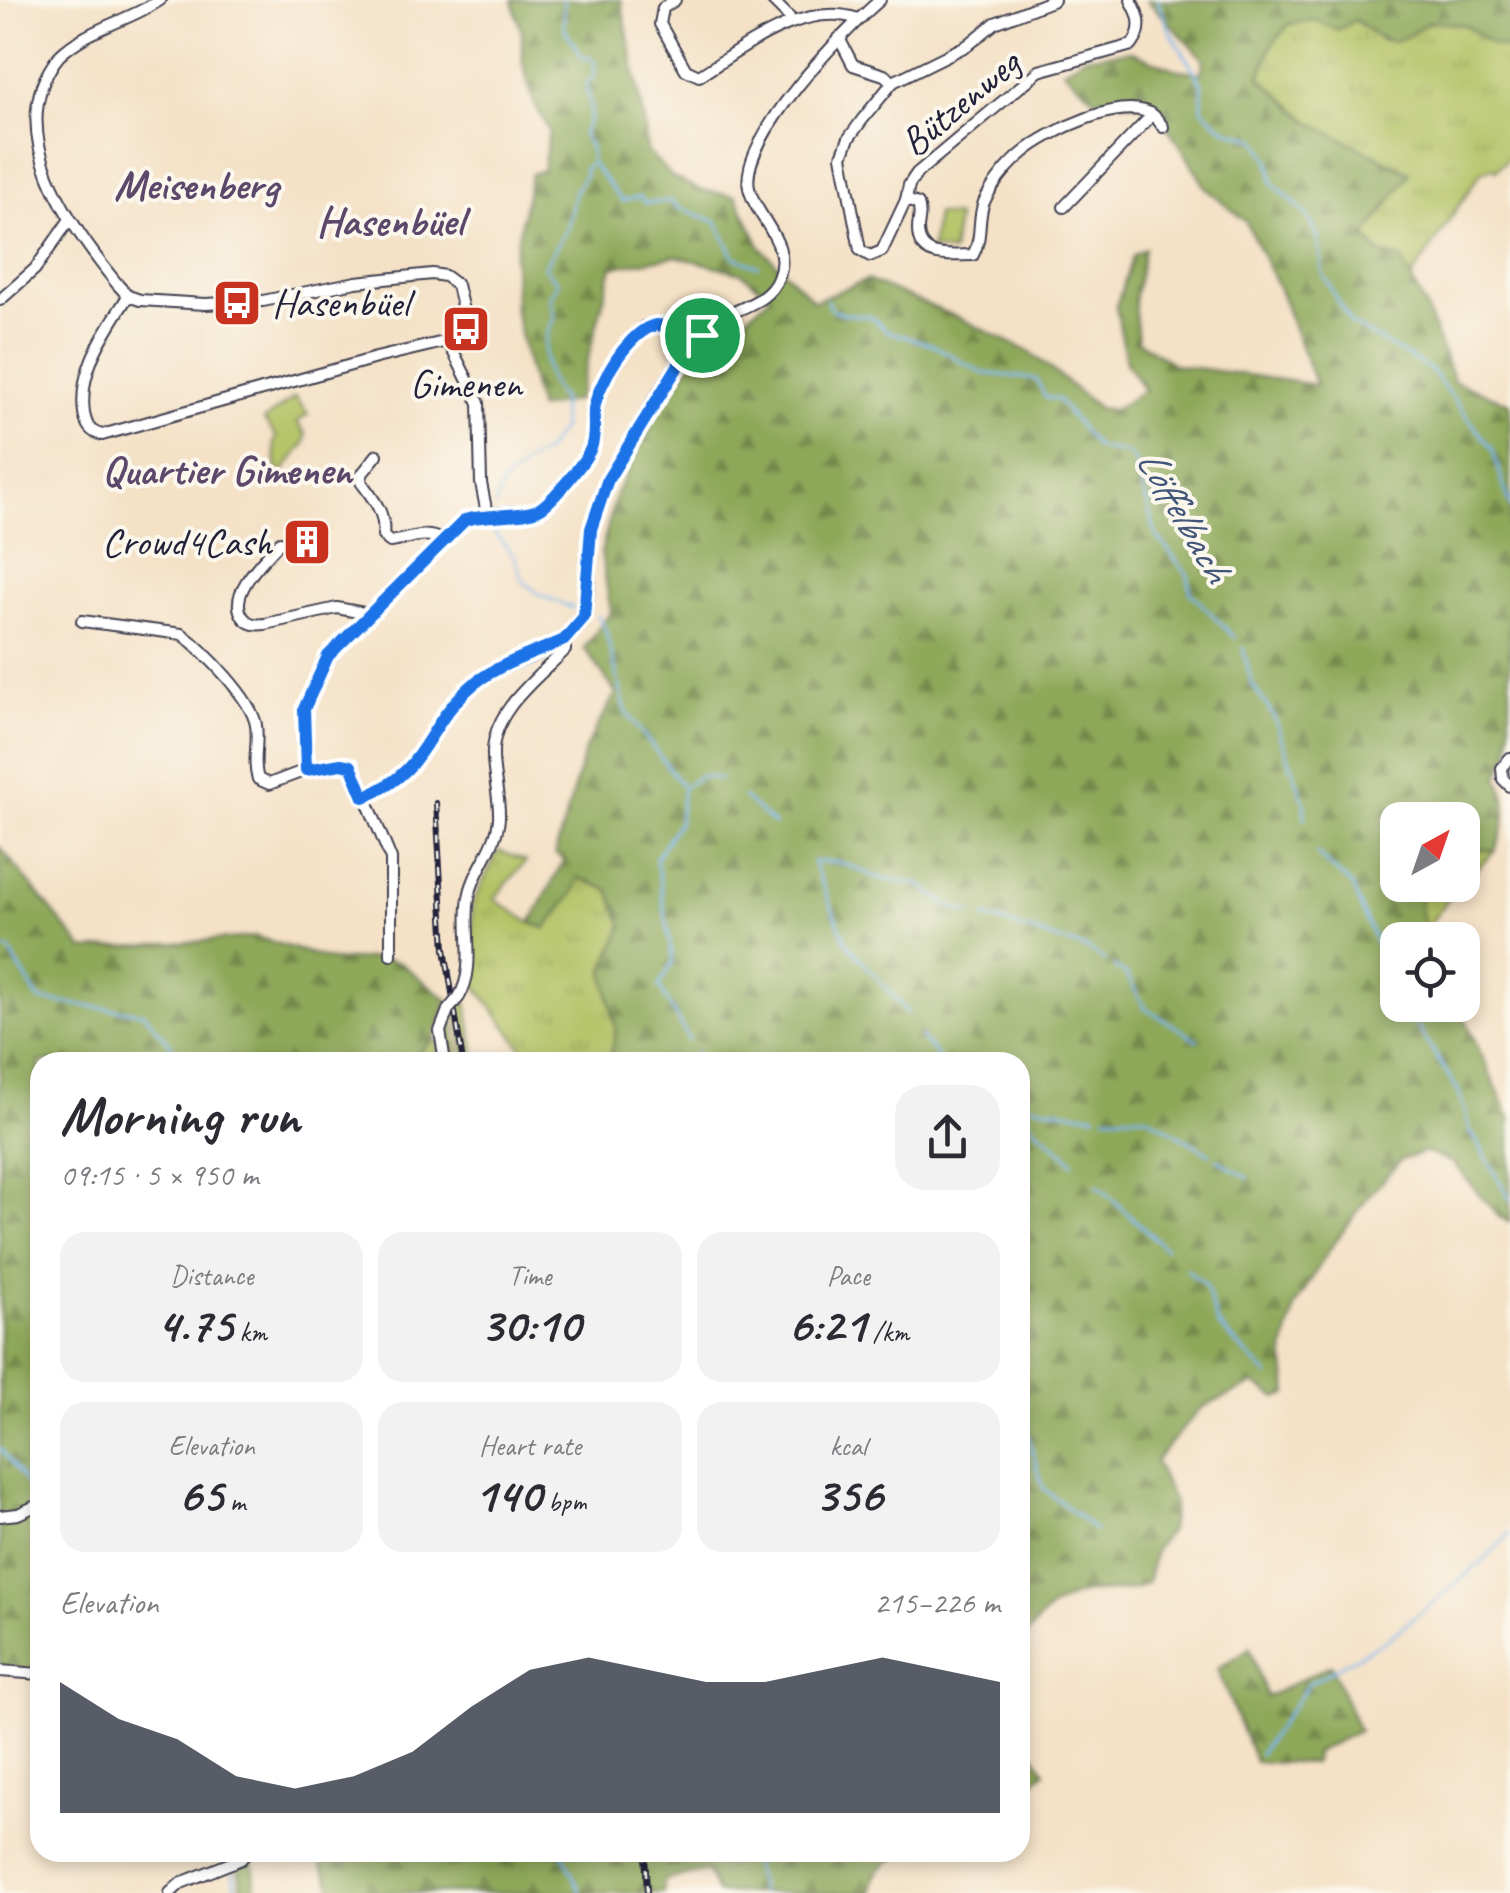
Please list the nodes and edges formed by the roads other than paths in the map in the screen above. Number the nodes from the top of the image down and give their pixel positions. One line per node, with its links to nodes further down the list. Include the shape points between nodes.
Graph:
1 (160, 0): 15 (street, via 75,43 58,56 35,94 29,129 34,160)
2 (675, 0): 7 (street, via 663,8 660,24 686,70 698,76)
3 (772, 0): 7 (street)
4 (880, 0): 8 (street)
5 (1054, 0): 10 (street, Bützenweg, via 996,23 968,46)
6 (1131, 0): 13 (street, Bützenweg, via 1140,15 1132,45 1039,71 917,174)
7 (789, 16): 8 (street, via 829,10)
8 (858, 20): 9 (street)
9 (839, 38): 10 (street, via 853,65); 18 (street, via 784,106 750,165 749,186 782,255 779,276 760,300)
10 (892, 82): 13 (street, via 842,156 860,250 870,256 882,251)
11 (1152, 114): 12 (street); 13 (street, via 1130,108 1106,112 1023,152 983,205 980,242 972,255 926,250 918,204); 14 (street)
12 (1164, 127)
13 (906, 200)
14 (1064, 206)
15 (68, 222): 16 (street); 17 (street, via 35,268)
16 (128, 296): 19 (street, via 237,303 439,274 457,286 469,336); 19 (street, via 86,371 87,425 102,435)
17 (0, 300)
18 (702, 335): 21 (street, via 672,325 644,327 604,382 588,453 546,504 536,511); 26 (street, via 620,456 598,504 584,617)
19 (448, 341): 21 (street, via 479,402)
20 (377, 455): 22 (street, via 361,482 382,512 384,536 390,542 419,535)
21 (487, 514): 22 (street, via 465,520)
22 (442, 540): 24 (street)
23 (280, 542): 24 (street, via 242,591 245,619 264,624 337,608)
24 (369, 614): 28 (street, via 328,656 314,684 302,722)
25 (82, 621): 28 (street, via 182,634 250,708 258,779 269,784)
26 (564, 640): 30 (street, via 475,682 414,765); 32 (street, bridge, via 564,650 515,702 494,738 499,817 468,900 468,971 440,1030)
27 (1510, 758): 29 (street, via 1502,779)
28 (306, 770): 30 (street, via 351,766)
29 (1510, 786)
30 (364, 797): 31 (street, via 391,858)
31 (391, 955)
32 (443, 1052)
33 (30, 1508): 34 (street)
34 (0, 1516)
35 (0, 1671): 36 (street)
36 (30, 1673)
37 (234, 1862): 38 (street)
38 (170, 1893)

